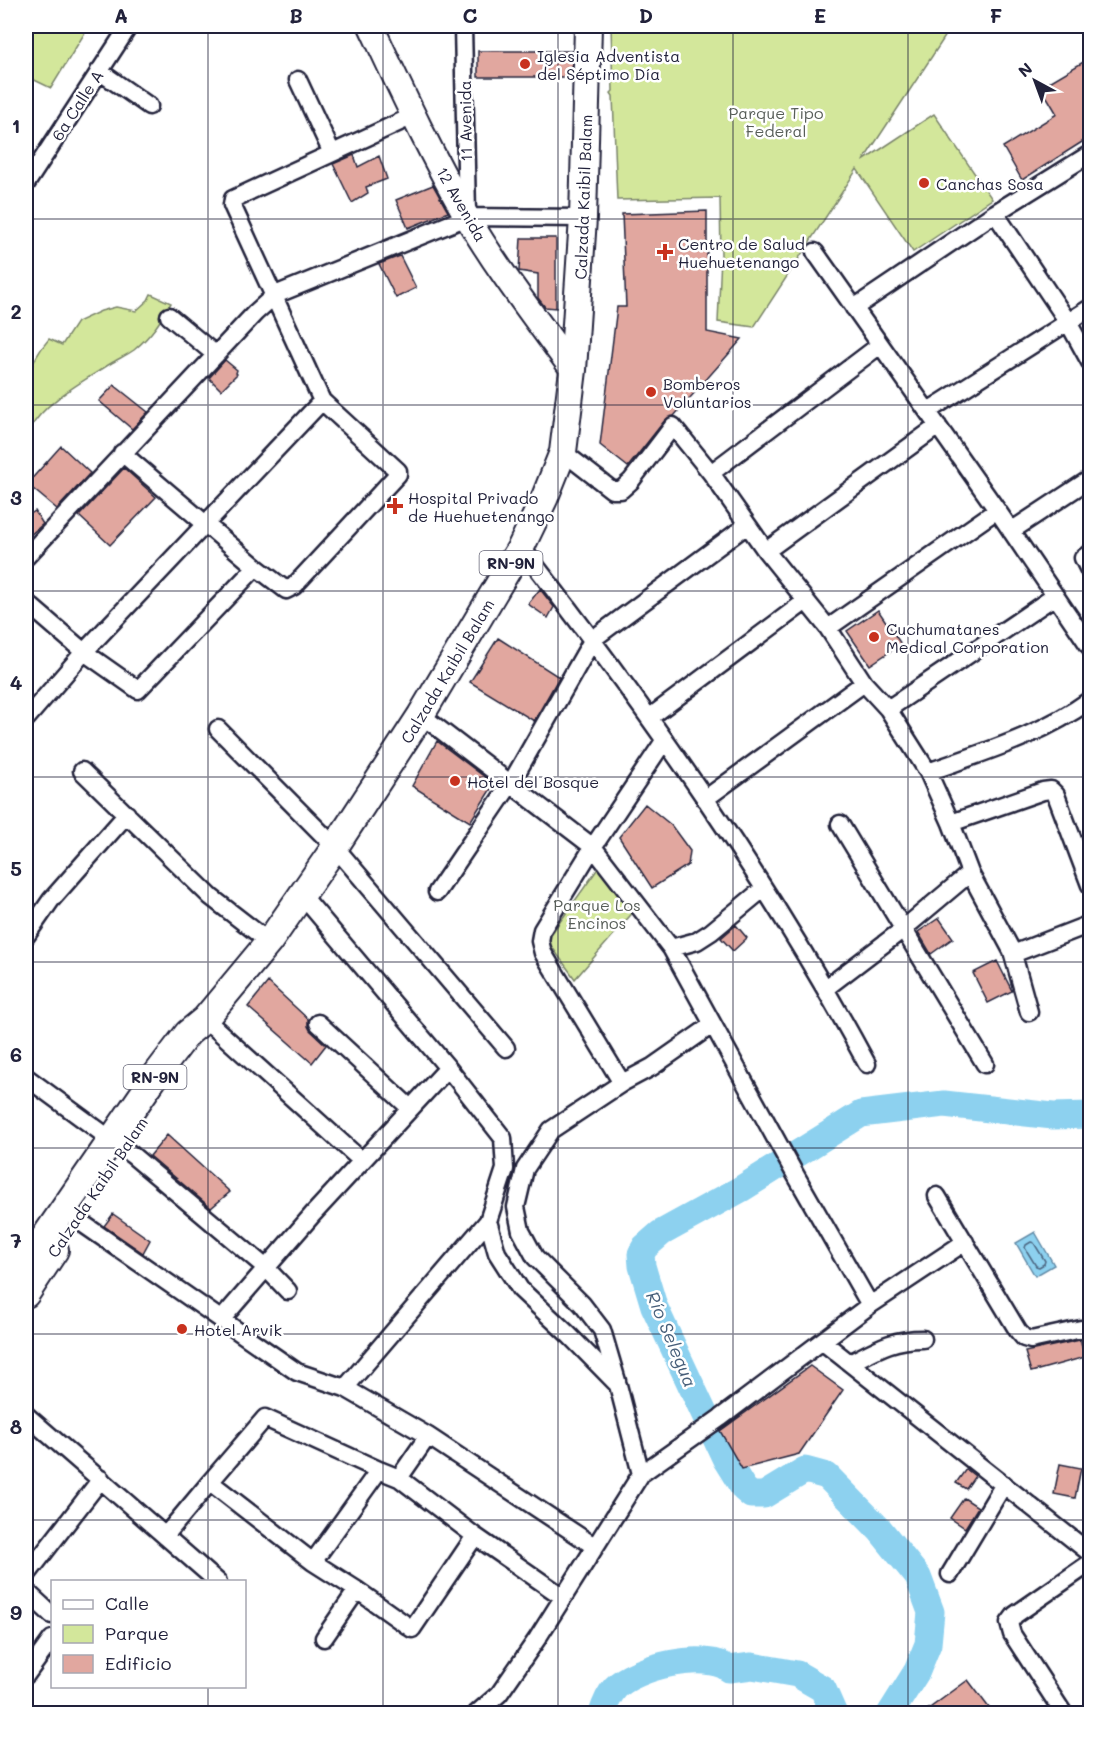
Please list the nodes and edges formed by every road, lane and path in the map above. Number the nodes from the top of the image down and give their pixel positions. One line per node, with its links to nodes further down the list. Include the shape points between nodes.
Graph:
1 (129, 26): 5 (street, 6a Calle A)
2 (371, 26): 8 (street, 12 Avenida)
3 (463, 26): 13 (street, 11 Avenida)
4 (588, 26): 14 (main road, Calzada Kaibil Balam / RN-9N)
5 (99, 71): 7 (street); 11 (street, 6a Calle A)
6 (298, 80): 9 (street)
7 (149, 106)
8 (413, 116): 9 (street); 13 (street, 12 Avenida)
9 (333, 153): 16 (street, via 233,199 232,205)
10 (1090, 154): 12 (street)
11 (26, 184)
12 (995, 213): 17 (street); 20 (street)
13 (467, 217): 14 (street); 16 (street); 24 (street, 12 Avenida)
14 (583, 218): 24 (main road, Calzada Kaibil Balam / RN-9N)
15 (815, 252): 17 (street)
16 (275, 295): 22 (street); 25 (street)
17 (854, 308): 21 (street)
18 (1090, 308): 20 (street)
19 (169, 316): 22 (street)
20 (1068, 322): 23 (street); 26 (street)
21 (880, 345): 26 (street); 30 (street)
22 (216, 355): 29 (street)
23 (1090, 362)
24 (573, 370): 28 (main road, Calzada Kaibil Balam / RN-9N)
25 (322, 401): 33 (street); 40 (street, via 398,474 292,588 284,590)
26 (928, 411): 27 (street)
27 (938, 426): 32 (street); 37 (street)
28 (563, 452): 30 (street, via 612,490 621,490 673,426); 36 (main road, Calzada Kaibil Balam / RN-9N)
29 (122, 453): 33 (street); 39 (street)
30 (711, 473): 34 (street)
31 (1090, 478): 35 (street)
32 (997, 510): 35 (street); 45 (street)
33 (206, 522): 40 (street); 48 (street)
34 (747, 525): 37 (street); 46 (street)
35 (1011, 531): 42 (street)
36 (521, 547): 46 (street); 52 (main road, Calzada Kaibil Balam / RN-9N)
37 (766, 551): 43 (street)
38 (1090, 553): 41 (street, via 1083,558)
39 (26, 557)
40 (255, 567): 48 (street, via 140,689 136,690)
41 (1090, 572)
42 (1055, 596): 47 (street); 51 (street)
43 (806, 601): 45 (street); 53 (street)
44 (26, 602): 48 (street)
45 (828, 628): 49 (street)
46 (593, 639): 53 (street); 59 (street)
47 (1090, 647)
48 (84, 652): 54 (street)
49 (864, 683): 51 (street); 60 (street)
50 (1090, 700): 58 (street, via 1020,739)
51 (888, 709): 58 (street)
52 (421, 716): 59 (street); 64 (main road, Calzada Kaibil Balam / RN-9N)
53 (649, 718): 56 (street)
54 (26, 719)
55 (218, 729): 64 (street)
56 (664, 741): 60 (street); 65 (street)
57 (82, 771): 61 (street)
58 (928, 772): 62 (street)
59 (511, 783): 65 (street); 69 (street)
60 (705, 798): 68 (street)
61 (127, 814): 73 (street, via 51,900); 74 (street, via 211,897)
62 (951, 823): 66 (street); 67 (street, via 1051,790)
63 (840, 824): 72 (street)
64 (335, 847): 70 (main road, Calzada Kaibil Balam / RN-9N); 82 (street)
65 (593, 847): 75 (street); 87 (street, via 542,930 540,941 543,953)
66 (970, 873): 72 (street); 76 (street)
67 (1090, 885)
68 (763, 889): 75 (street, via 697,941); 77 (street)
69 (437, 891)
70 (301, 894): 74 (main road, Calzada Kaibil Balam / RN-9N); 85 (street)
71 (1090, 924): 76 (street)
72 (902, 930): 77 (street); 84 (street)
73 (26, 936)
74 (269, 942): 79 (main road, Calzada Kaibil Balam / RN-9N)
75 (671, 948): 81 (street)
76 (1012, 951): 78 (street)
77 (826, 988): 83 (street)
78 (1029, 1012)
79 (205, 1019): 89 (main road, Calzada Kaibil Balam / RN-9N, via 188,1033); 90 (street)
80 (318, 1023): 88 (street)
81 (712, 1025): 87 (street); 99 (street)
82 (506, 1048)
83 (867, 1064)
84 (985, 1064)
85 (448, 1068): 88 (street); 93 (street, via 503,1138 505,1169)
86 (27, 1082): 89 (street)
87 (622, 1083): 105 (street, via 551,1130 525,1169 516,1207 520,1231 535,1257 602,1330)
88 (410, 1108): 90 (street)
89 (116, 1144): 92 (main road, Calzada Kaibil Balam / RN-9N); 95 (main road, Calzada Kaibil Balam / RN-9N); 96 (street)
90 (362, 1161): 96 (street)
91 (937, 1196): 94 (street)
92 (76, 1219): 98 (main road, Calzada Kaibil Balam / RN-9N); 100 (street)
93 (488, 1221): 105 (street, via 497,1253 520,1289); 106 (street)
94 (965, 1242): 99 (street); 101 (street, via 1024,1338 1031,1340 1081,1329)
95 (26, 1264)
96 (265, 1267): 97 (street); 100 (street)
97 (288, 1291)
98 (26, 1294)
99 (870, 1305): 103 (street)
100 (221, 1320): 106 (street, via 297,1372)
101 (1090, 1332)
102 (923, 1339): 104 (street, via 887,1344)
103 (823, 1342): 104 (street); 110 (street)
104 (850, 1363): 114 (street)
105 (618, 1385): 110 (street)
106 (345, 1388): 108 (street)
107 (26, 1415): 112 (street)
108 (428, 1436): 111 (street); 117 (street)
109 (379, 1470): 111 (street); 113 (street, via 265,1418); 119 (street)
110 (641, 1474): 117 (street)
111 (399, 1478): 116 (street)
112 (100, 1479): 115 (street); 122 (street)
113 (210, 1482): 115 (street); 119 (street)
114 (1004, 1484): 118 (street); 121 (street)
115 (165, 1536): 123 (street)
116 (475, 1536): 124 (street, via 412,1629); 126 (street)
117 (594, 1546): 126 (street)
118 (1090, 1553)
119 (313, 1562): 124 (street)
120 (1090, 1563): 132 (street, via 1009,1623 1012,1634)
121 (950, 1574)
122 (26, 1576)
123 (217, 1580)
124 (357, 1590): 128 (street)
125 (26, 1591): 127 (street)
126 (563, 1597): 131 (street, via 499,1694)
127 (51, 1614)
128 (324, 1638)
129 (51, 1640): 130 (street)
130 (26, 1675)
131 (476, 1713)
132 (1064, 1713)

